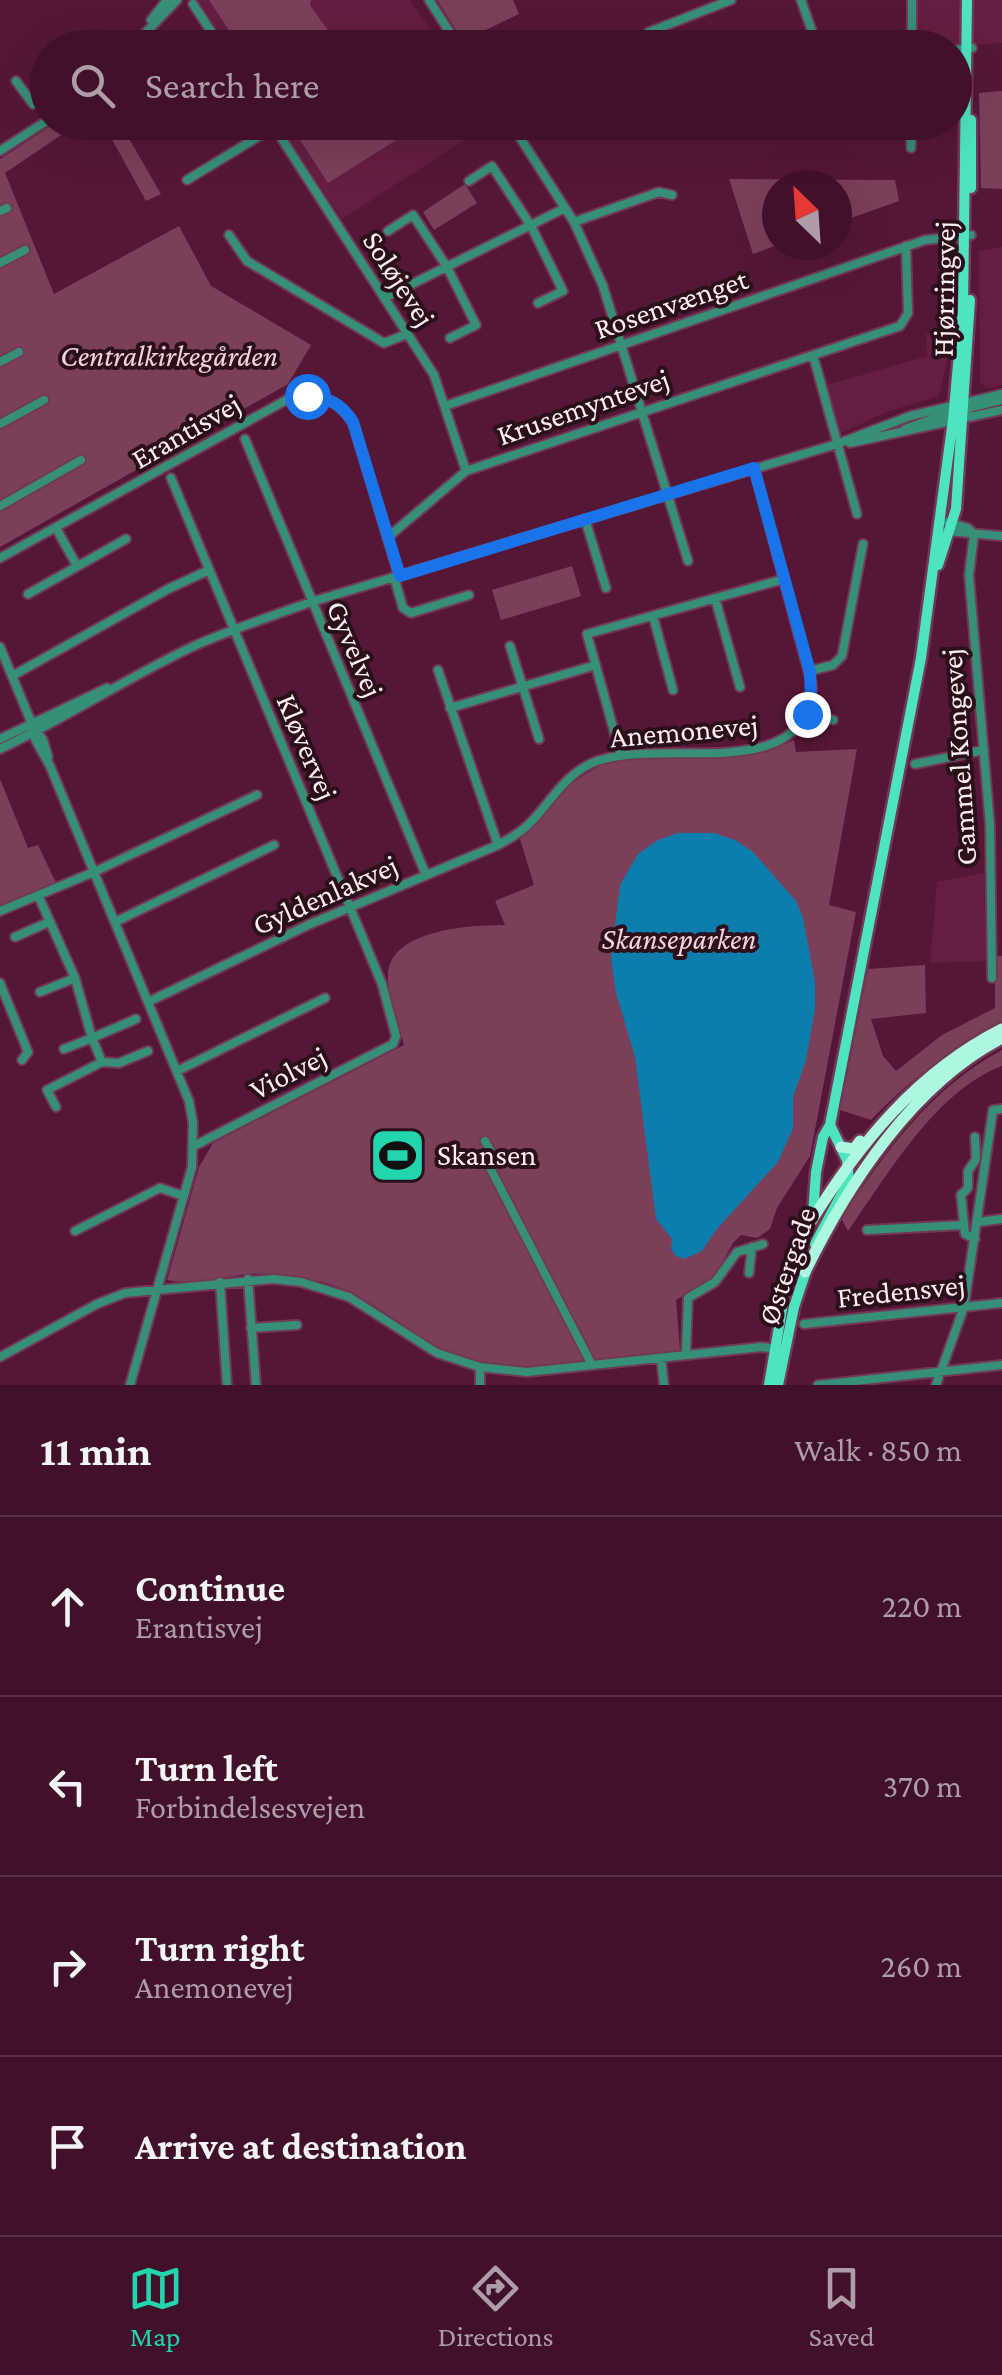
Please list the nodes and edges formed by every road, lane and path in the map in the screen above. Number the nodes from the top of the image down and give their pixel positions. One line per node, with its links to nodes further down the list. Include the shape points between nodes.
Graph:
1 (167, 0): 9 (street)
2 (177, 0): 10 (street)
3 (429, 0): 12 (street)
4 (731, 0): 13 (street)
5 (802, 0): 14 (street)
6 (912, 0): 15 (street)
7 (967, 0): 16 (main road, Hjørringvej)
8 (194, 4): 11 (street)
9 (144, 30)
10 (148, 30)
11 (211, 30)
12 (448, 30)
13 (655, 30)
14 (812, 30)
15 (912, 30)
16 (965, 30)
17 (16, 81): 18 (street)
18 (30, 100)
19 (30, 131): 26 (street)
20 (249, 140): 27 (street)
21 (282, 140): 40 (street, Soløjevej)
22 (522, 140): 30 (street)
23 (910, 140): 25 (street)
24 (966, 140): 35 (main road, Hjørringvej)
25 (910, 148)
26 (0, 150)
27 (188, 180)
28 (469, 181): 32 (street, via 492,166)
29 (672, 195): 31 (street, via 659,192)
30 (566, 208): 31 (street); 32 (street)
31 (574, 222): 44 (street)
32 (531, 226): 39 (street); 41 (street, via 563,291)
33 (388, 231): 39 (street, via 414,215)
34 (229, 235): 42 (street, via 247,262 384,344)
35 (968, 235): 36 (street, Rosenvænget); 53 (main road, Hjørringvej)
36 (906, 246): 44 (street, Rosenvænget); 46 (street, Krusemyntevej, via 906,320)
37 (25, 250): 38 (street)
38 (0, 264)
39 (447, 267): 40 (street); 43 (street, via 476,326)
40 (384, 298): 42 (street, Soløjevej)
41 (538, 303)
42 (407, 334): 50 (street, Soløjevej, via 434,375)
43 (450, 338)
44 (622, 344): 50 (street, Rosenvænget); 52 (street)
45 (19, 352): 47 (street)
46 (813, 355): 52 (street, Krusemyntevej); 58 (street)
47 (0, 362)
48 (1002, 397): 53 (street)
49 (44, 400): 54 (street)
50 (444, 406): 61 (street, Soløjevej)
51 (1002, 410): 53 (street)
52 (642, 411): 61 (street, Krusemyntevej); 63 (street)
53 (959, 411): 55 (street); 56 (street); 67 (main road, Hjørringvej); 69 (main road, Hjørringvej)
54 (0, 424)
55 (876, 428): 56 (street); 58 (street)
56 (883, 438): 58 (street)
57 (245, 439): 86 (street, Gyvelvej)
58 (837, 444): 60 (street); 65 (street)
59 (81, 460): 64 (street)
60 (754, 468): 63 (street); 81 (street)
61 (466, 471): 72 (street, Krusemyntevej)
62 (170, 478): 78 (street, Kløvervej)
63 (668, 494): 66 (street); 76 (street)
64 (0, 506)
65 (858, 514)
66 (584, 519): 80 (street); 82 (street)
67 (938, 524): 69 (street); 79 (main road, Hjørringvej)
68 (56, 528): 72 (street, Erantisvej, via 288,398 307,396 329,399 353,422); 75 (street, Erantisvej); 77 (street)
69 (952, 528): 70 (street); 79 (main road, Hjørringvej)
70 (974, 534): 71 (street); 105 (street, Gammel Kongevej, via 969,575)
71 (1002, 536)
72 (387, 538): 80 (street, Erantisvej)
73 (126, 539): 77 (street)
74 (863, 544): 93 (street, via 842,656)
75 (0, 558)
76 (688, 561)
77 (77, 566): 83 (street)
78 (207, 571): 88 (street, Kløvervej); 94 (street)
79 (934, 575): 139 (main road, Hjørringvej)
80 (397, 576): 84 (street, Erantisvej, via 406,612); 86 (street)
81 (784, 579): 85 (street); 93 (street)
82 (606, 588)
83 (28, 594)
84 (469, 595)
85 (715, 598): 87 (street); 96 (street)
86 (311, 602): 88 (street); 113 (street, Gyvelvej)
87 (653, 616): 91 (street, via 588,634); 97 (street)
88 (232, 630): 101 (street); 115 (street, Kløvervej)
89 (510, 646): 95 (street)
90 (0, 647): 94 (street)
91 (596, 666): 95 (street); 106 (street)
92 (438, 670): 98 (street)
93 (810, 672): 99 (street)
94 (12, 676): 101 (street)
95 (523, 687): 98 (street); 103 (street)
96 (740, 687)
97 (674, 690)
98 (450, 708): 110 (street)
99 (807, 714): 100 (street); 106 (street, Anemonevej, via 788,737 763,748)
100 (833, 720)
101 (35, 729): 102 (street); 104 (street); 112 (street)
102 (0, 739)
103 (539, 739)
104 (0, 749)
105 (984, 750): 107 (street); 121 (street, Gammel Kongevej)
106 (621, 756): 109 (street, Anemonevej, via 578,770)
107 (915, 764)
108 (257, 795): 112 (street)
109 (520, 832): 110 (street, Gyldenlakvej)
110 (498, 845): 113 (street, Gyldenlakvej)
111 (274, 846): 118 (street)
112 (94, 872): 114 (street); 118 (street)
113 (426, 875): 115 (street, Gyldenlakvej)
114 (38, 895): 116 (street); 117 (street)
115 (350, 907): 125 (street, Gyldenlakvej); 128 (street, Kløvervej)
116 (0, 912)
117 (50, 922): 119 (street); 120 (street)
118 (115, 922): 125 (street)
119 (15, 937)
120 (75, 978): 123 (street); 129 (street)
121 (992, 978)
122 (0, 983): 133 (street, via 28,1052)
123 (40, 992)
124 (324, 998): 135 (street)
125 (148, 1002): 135 (street)
126 (136, 1019): 129 (street)
127 (1002, 1029): 136 (highway)
128 (396, 1036): 144 (street, Violvej, via 393,1044)
129 (92, 1038): 131 (street); 134 (street)
130 (1002, 1038): 159 (highway, via 946,1075 910,1112 839,1210)
131 (64, 1049)
132 (148, 1051): 134 (street)
133 (22, 1060)
134 (102, 1062): 137 (street, via 48,1090)
135 (177, 1070): 144 (street)
136 (906, 1096): 145 (highway, via 854,1149); 146 (highway)
137 (56, 1107)
138 (998, 1110): 142 (street)
139 (830, 1125): 145 (main road); 152 (main road, Hjørringvej)
140 (975, 1137): 147 (street)
141 (1002, 1138): 142 (street)
142 (990, 1139): 148 (street)
143 (484, 1140): 173 (street, via 486,1160)
144 (194, 1146): 149 (street)
145 (840, 1147): 146 (main road)
146 (848, 1166): 152 (highway); 159 (main road, Østergade, via 848,1184)
147 (968, 1188): 148 (street); 153 (street, via 961,1195)
148 (983, 1190): 151 (street)
149 (184, 1196): 155 (street, via 160,1188); 163 (street)
150 (1002, 1219): 151 (street)
151 (978, 1222): 156 (street)
152 (810, 1223): 169 (main road, Østergade, via 788,1274)
153 (963, 1225): 154 (street); 156 (street)
154 (867, 1230)
155 (75, 1231)
156 (975, 1239): 165 (street)
157 (763, 1244): 158 (street)
158 (752, 1247): 160 (street); 170 (street, via 737,1252 715,1282 688,1298)
159 (805, 1272): 169 (main road, Østergade)
160 (750, 1274)
161 (248, 1280): 162 (street); 168 (street); 175 (street, via 301,1282 338,1292 438,1353)
162 (220, 1282): 163 (street); 178 (street)
163 (158, 1289): 171 (street, via 97,1304); 177 (street)
164 (1002, 1304): 165 (street, Fredensvej)
165 (964, 1307): 166 (street, Fredensvej); 176 (street)
166 (804, 1324)
167 (297, 1325): 168 (street)
168 (252, 1328): 179 (street)
169 (781, 1349): 170 (street); 182 (main road, Østergade); 183 (main road, Østergade)
170 (686, 1354): 172 (street)
171 (0, 1357)
172 (661, 1358): 173 (street); 181 (street)
173 (592, 1365): 175 (street, via 528,1372)
174 (1002, 1365): 176 (street)
175 (480, 1367): 180 (street)
176 (942, 1371): 184 (street); 185 (street)
177 (130, 1385)
178 (227, 1385)
179 (256, 1385)
180 (480, 1385)
181 (664, 1385)
182 (769, 1385)
183 (778, 1385)
184 (818, 1385)
185 (936, 1385)

